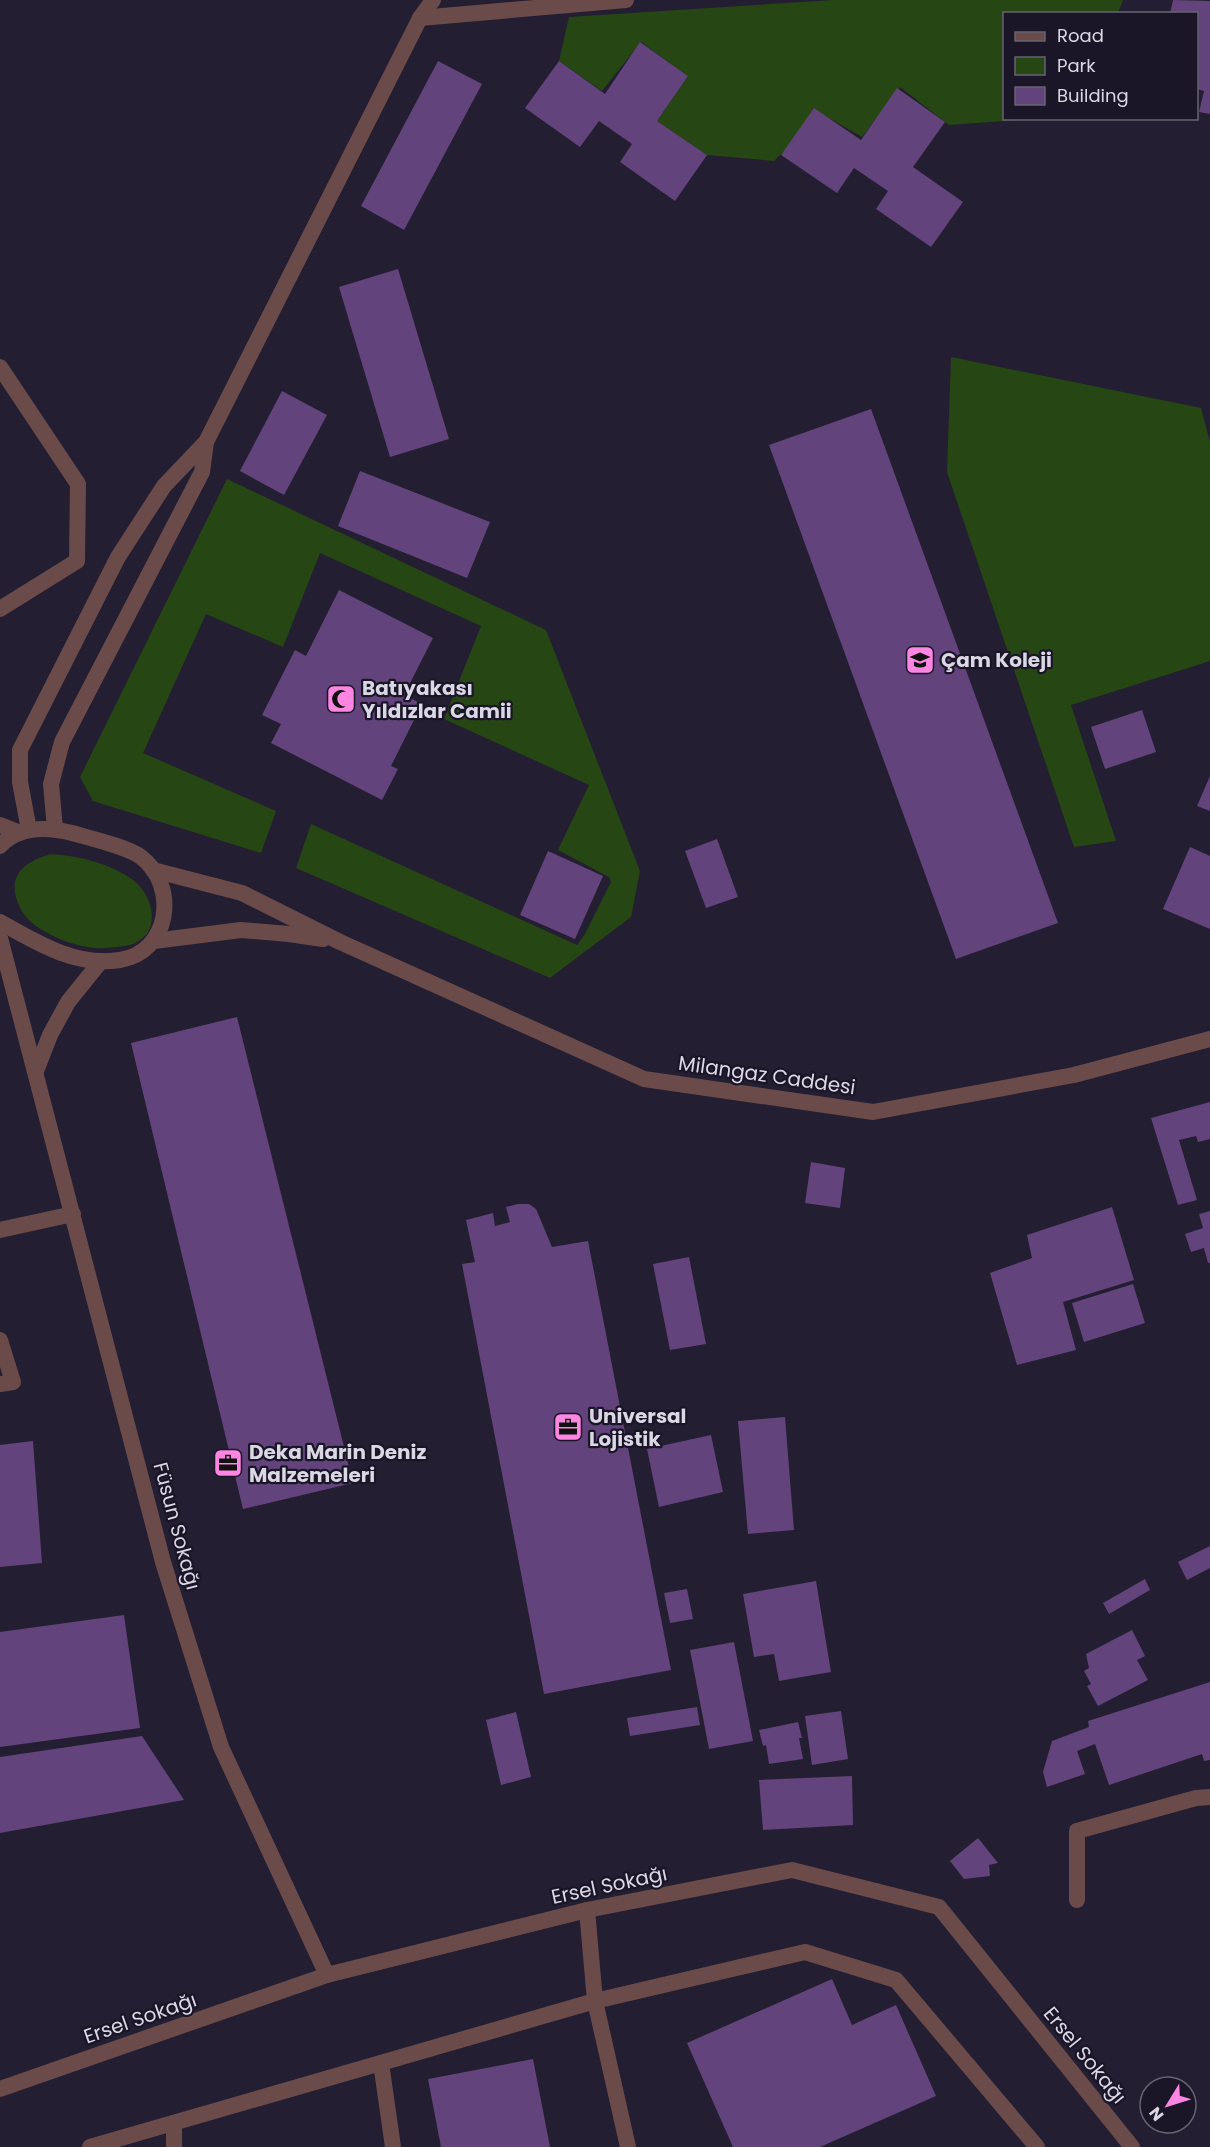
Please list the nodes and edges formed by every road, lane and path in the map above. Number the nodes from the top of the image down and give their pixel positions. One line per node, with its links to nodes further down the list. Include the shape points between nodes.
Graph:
1 (433, 0): 3 (street)
2 (626, 0): 3 (street)
3 (420, 18): 5 (street)
4 (0, 367): 6 (street, via 78,484 77,561)
5 (206, 442): 8 (street, via 202,472 62,742 51,784); 9 (street, via 164,486 118,557 20,750)
6 (0, 609)
7 (0, 825): 9 (street)
8 (55, 829): 9 (street); 11 (street, via 140,856)
9 (25, 831): 10 (street)
10 (0, 846)
11 (153, 870): 14 (street, via 160,882 165,912); 15 (street, Milangaz Caddesi, via 242,893)
12 (0, 922): 16 (street, via 48,949 82,960)
13 (0, 938): 18 (street, Füsun Sokağı)
14 (154, 941): 15 (street, Milangaz Caddesi, via 241,930); 16 (street, via 140,953)
15 (340, 942): 17 (street, Milangaz Caddesi, via 644,1079 873,1112 1074,1075)
16 (101, 961): 18 (street, via 68,1002)
17 (1210, 1039)
18 (36, 1071): 19 (street, Füsun Sokağı)
19 (74, 1214): 20 (street); 26 (street, Füsun Sokağı, via 163,1562 221,1747)
20 (0, 1230)
21 (0, 1340): 22 (street, via 13,1382)
22 (0, 1384)
23 (1210, 1797): 24 (street, via 1077,1831)
24 (1077, 1900)
25 (587, 1910): 26 (street, Ersel Sokağı); 27 (street); 36 (street, Ersel Sokağı, via 792,1870 939,1907)
26 (327, 1975): 29 (street, Ersel Sokağı)
27 (595, 2001): 28 (street); 34 (street); 35 (street, via 805,1952 896,1980)
28 (381, 2063): 30 (street); 33 (street)
29 (0, 2089)
30 (174, 2123): 31 (street); 32 (street)
31 (90, 2147)
32 (174, 2147)
33 (393, 2147)
34 (628, 2147)
35 (1037, 2147)
36 (1132, 2147)

